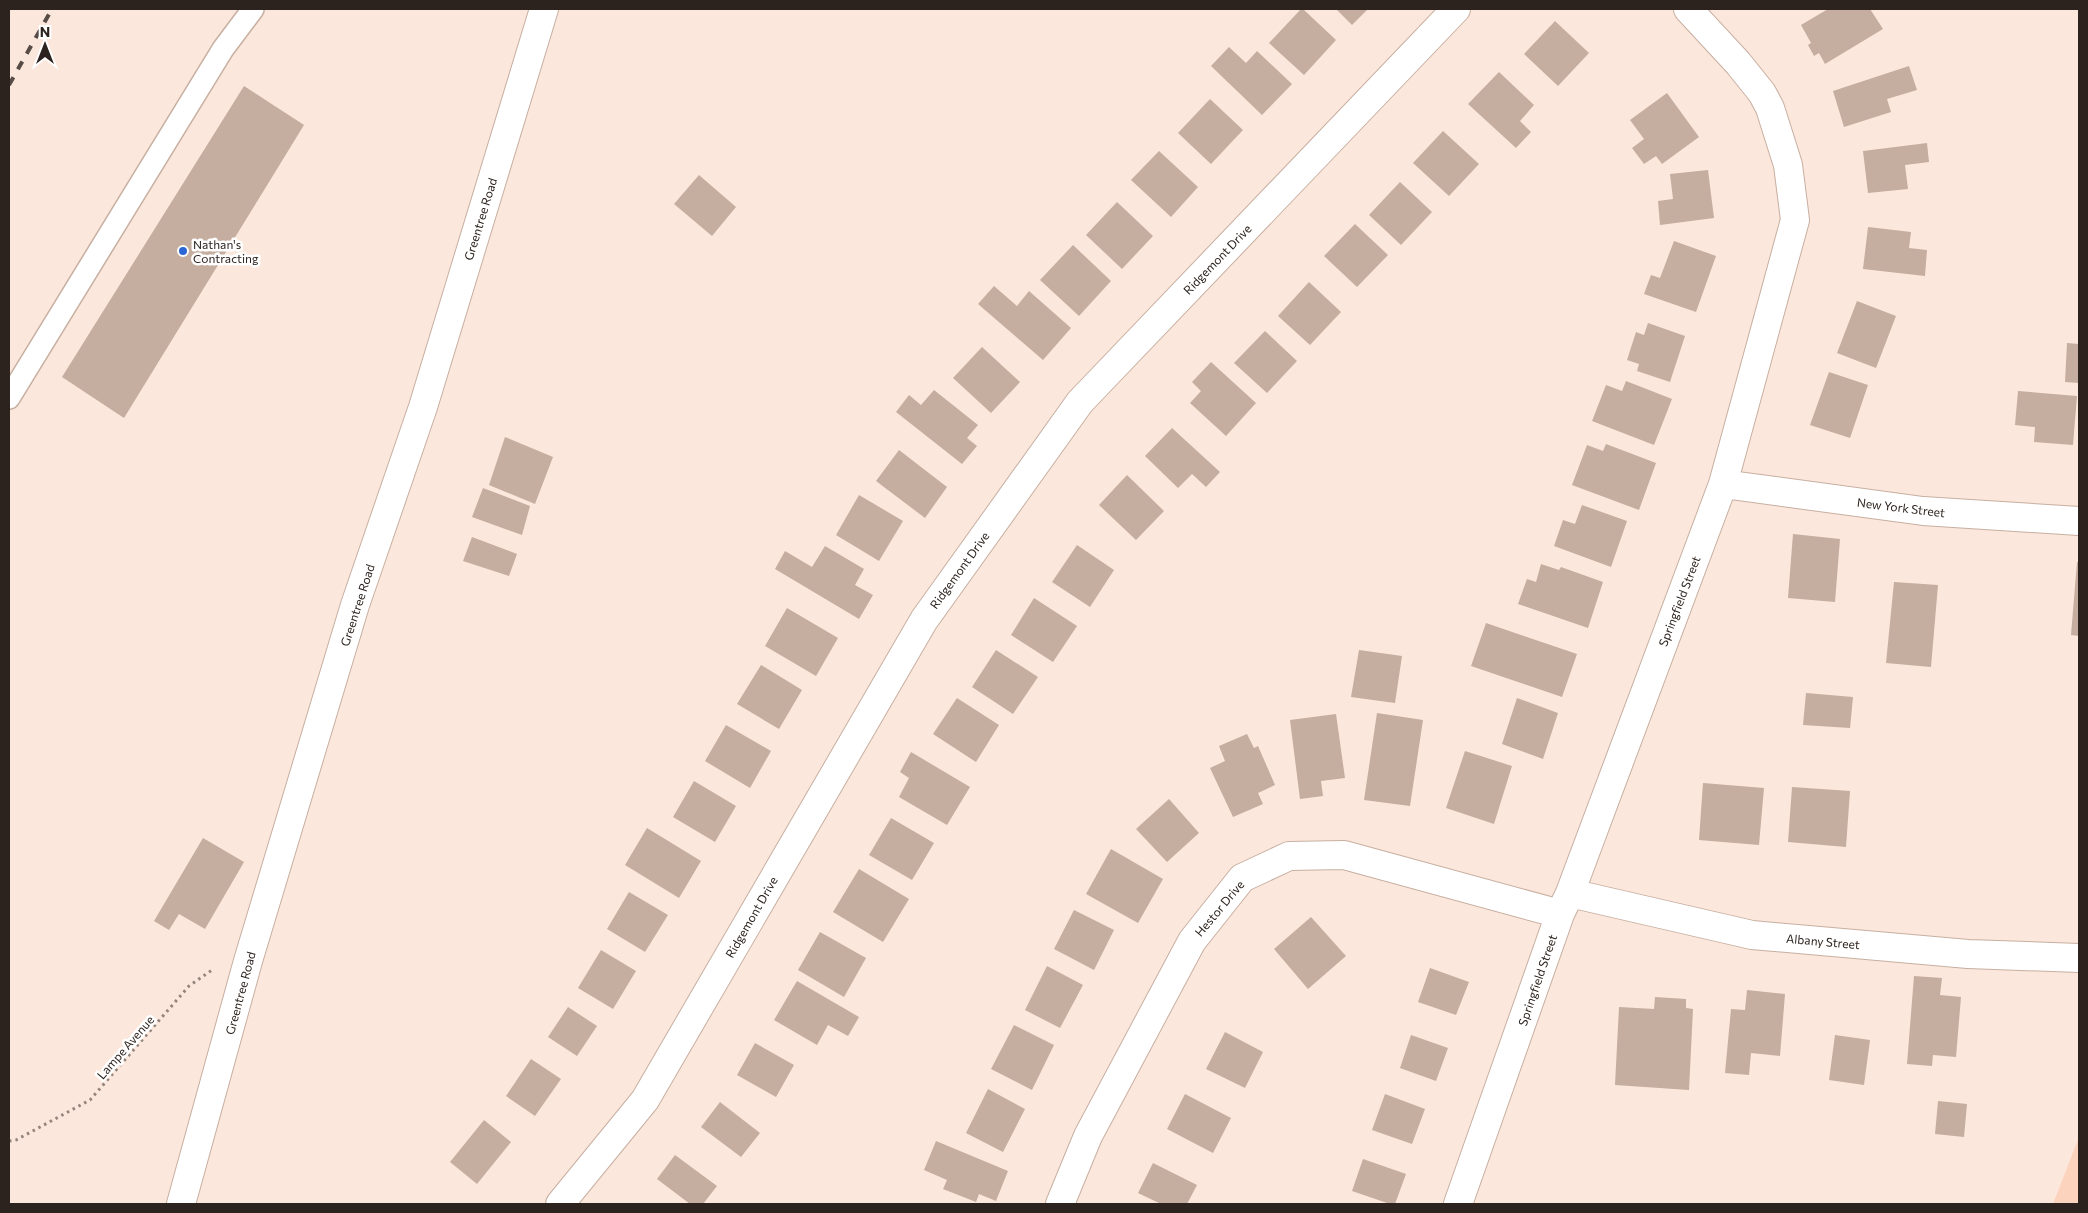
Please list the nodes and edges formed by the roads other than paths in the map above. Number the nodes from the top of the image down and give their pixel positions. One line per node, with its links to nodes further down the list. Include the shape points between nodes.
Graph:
1 (253, 9): 5 (lane, via 223,49)
2 (544, 9): 10 (street, Greentree Road, via 423,407 356,606 248,961)
3 (1456, 9): 11 (street, Ridgemont Drive, via 1080,402 924,620 645,1100)
4 (1688, 9): 6 (street, Springfield Street, via 1738,63 1770,108 1788,165 1795,220)
5 (9, 398)
6 (1723, 484): 7 (street, New York Street, via 1923,511); 8 (street, Springfield Street)
7 (2079, 521)
8 (1565, 904): 9 (street, Albany Street, via 1752,935 1968,954); 12 (street, Hestor Drive, via 1344,855 1289,856 1242,878 1192,940 1088,1136); 13 (street, Springfield Street)
9 (2079, 958)
10 (181, 1204)
11 (560, 1204)
12 (1060, 1204)
13 (1458, 1204)

